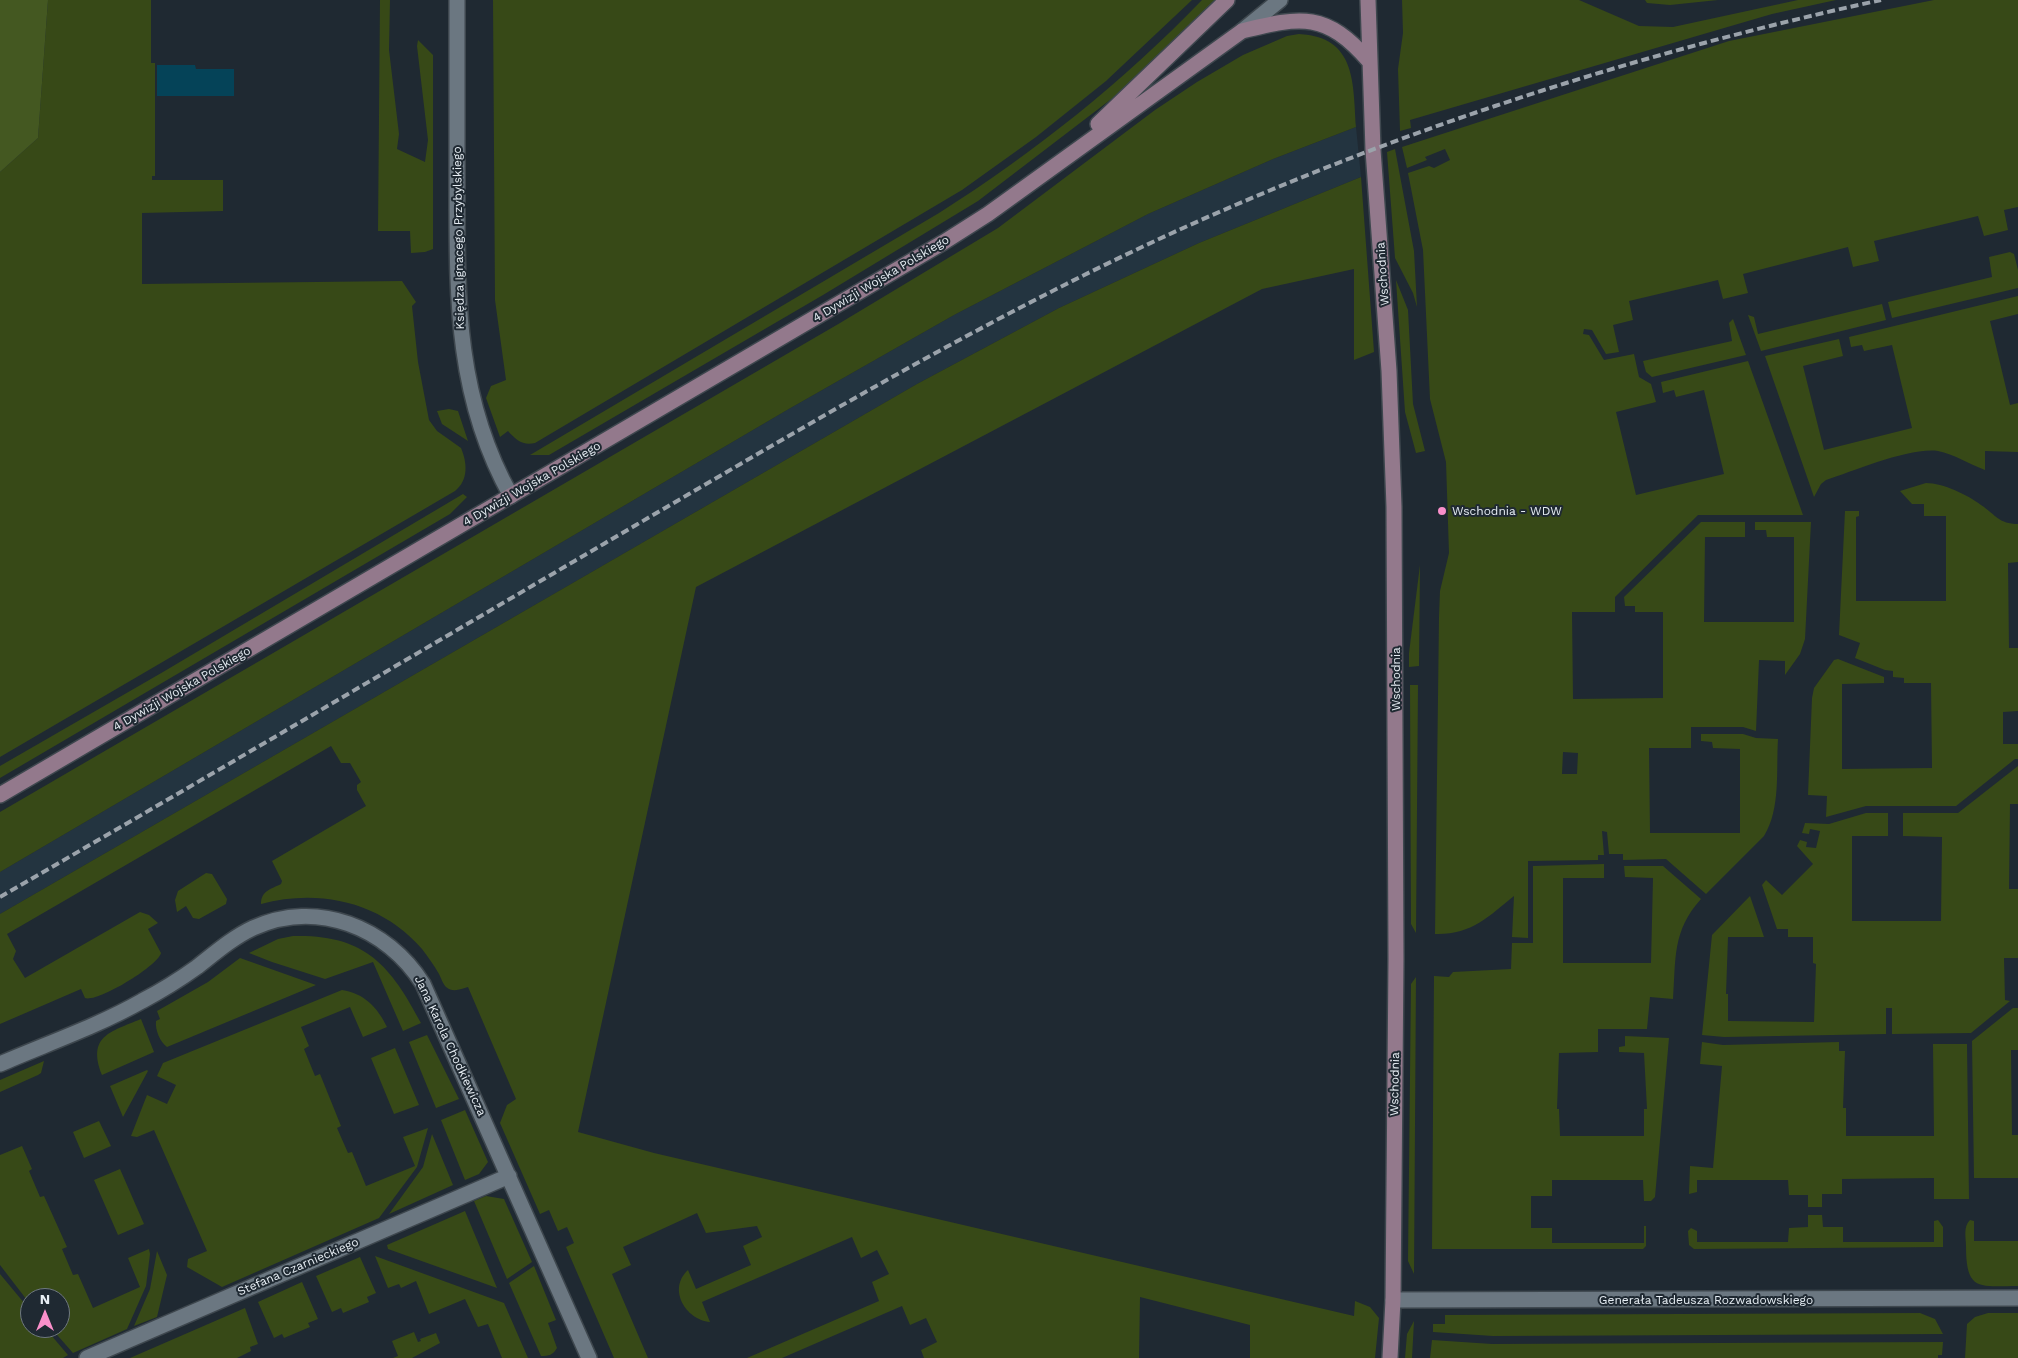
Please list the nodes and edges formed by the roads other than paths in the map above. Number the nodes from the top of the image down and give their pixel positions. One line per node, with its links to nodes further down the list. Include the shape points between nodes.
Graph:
1 (457, 0): 8 (street, Księdza Ignacego Przybylskiego, via 459,326 475,412)
2 (1227, 0): 7 (street, 4 Dywizji Wojska Polskiego)
3 (1280, 0): 5 (street, 4 Dywizji Wojska Polskiego)
4 (1368, 0): 6 (street, Wschodnia)
5 (1242, 31): 6 (street, 4 Dywizji Wojska Polskiego, via 1280,21 1320,23 1353,42); 7 (street, 4 Dywizji Wojska Polskiego)
6 (1369, 61): 13 (street, Wschodnia, via 1390,370 1394,507 1396,969)
7 (1057, 163): 8 (street, 4 Dywizji Wojska Polskiego, via 944,242)
8 (511, 496): 9 (street, 4 Dywizji Wojska Polskiego)
9 (0, 795)
10 (0, 1064): 11 (street, Jana Karola Chodkiewicza, via 140,1003 252,928 307,916 344,922 368,931 388,944 416,972)
11 (509, 1176): 14 (street, Stefana Czarnieckiego); 15 (street, Jana Karola Chodkiewicza)
12 (2018, 1298): 13 (street, Generała Tadeusza Rozwadowskiego)
13 (1393, 1300): 16 (street, Wschodnia)
14 (87, 1358)
15 (589, 1358)
16 (1390, 1358)

